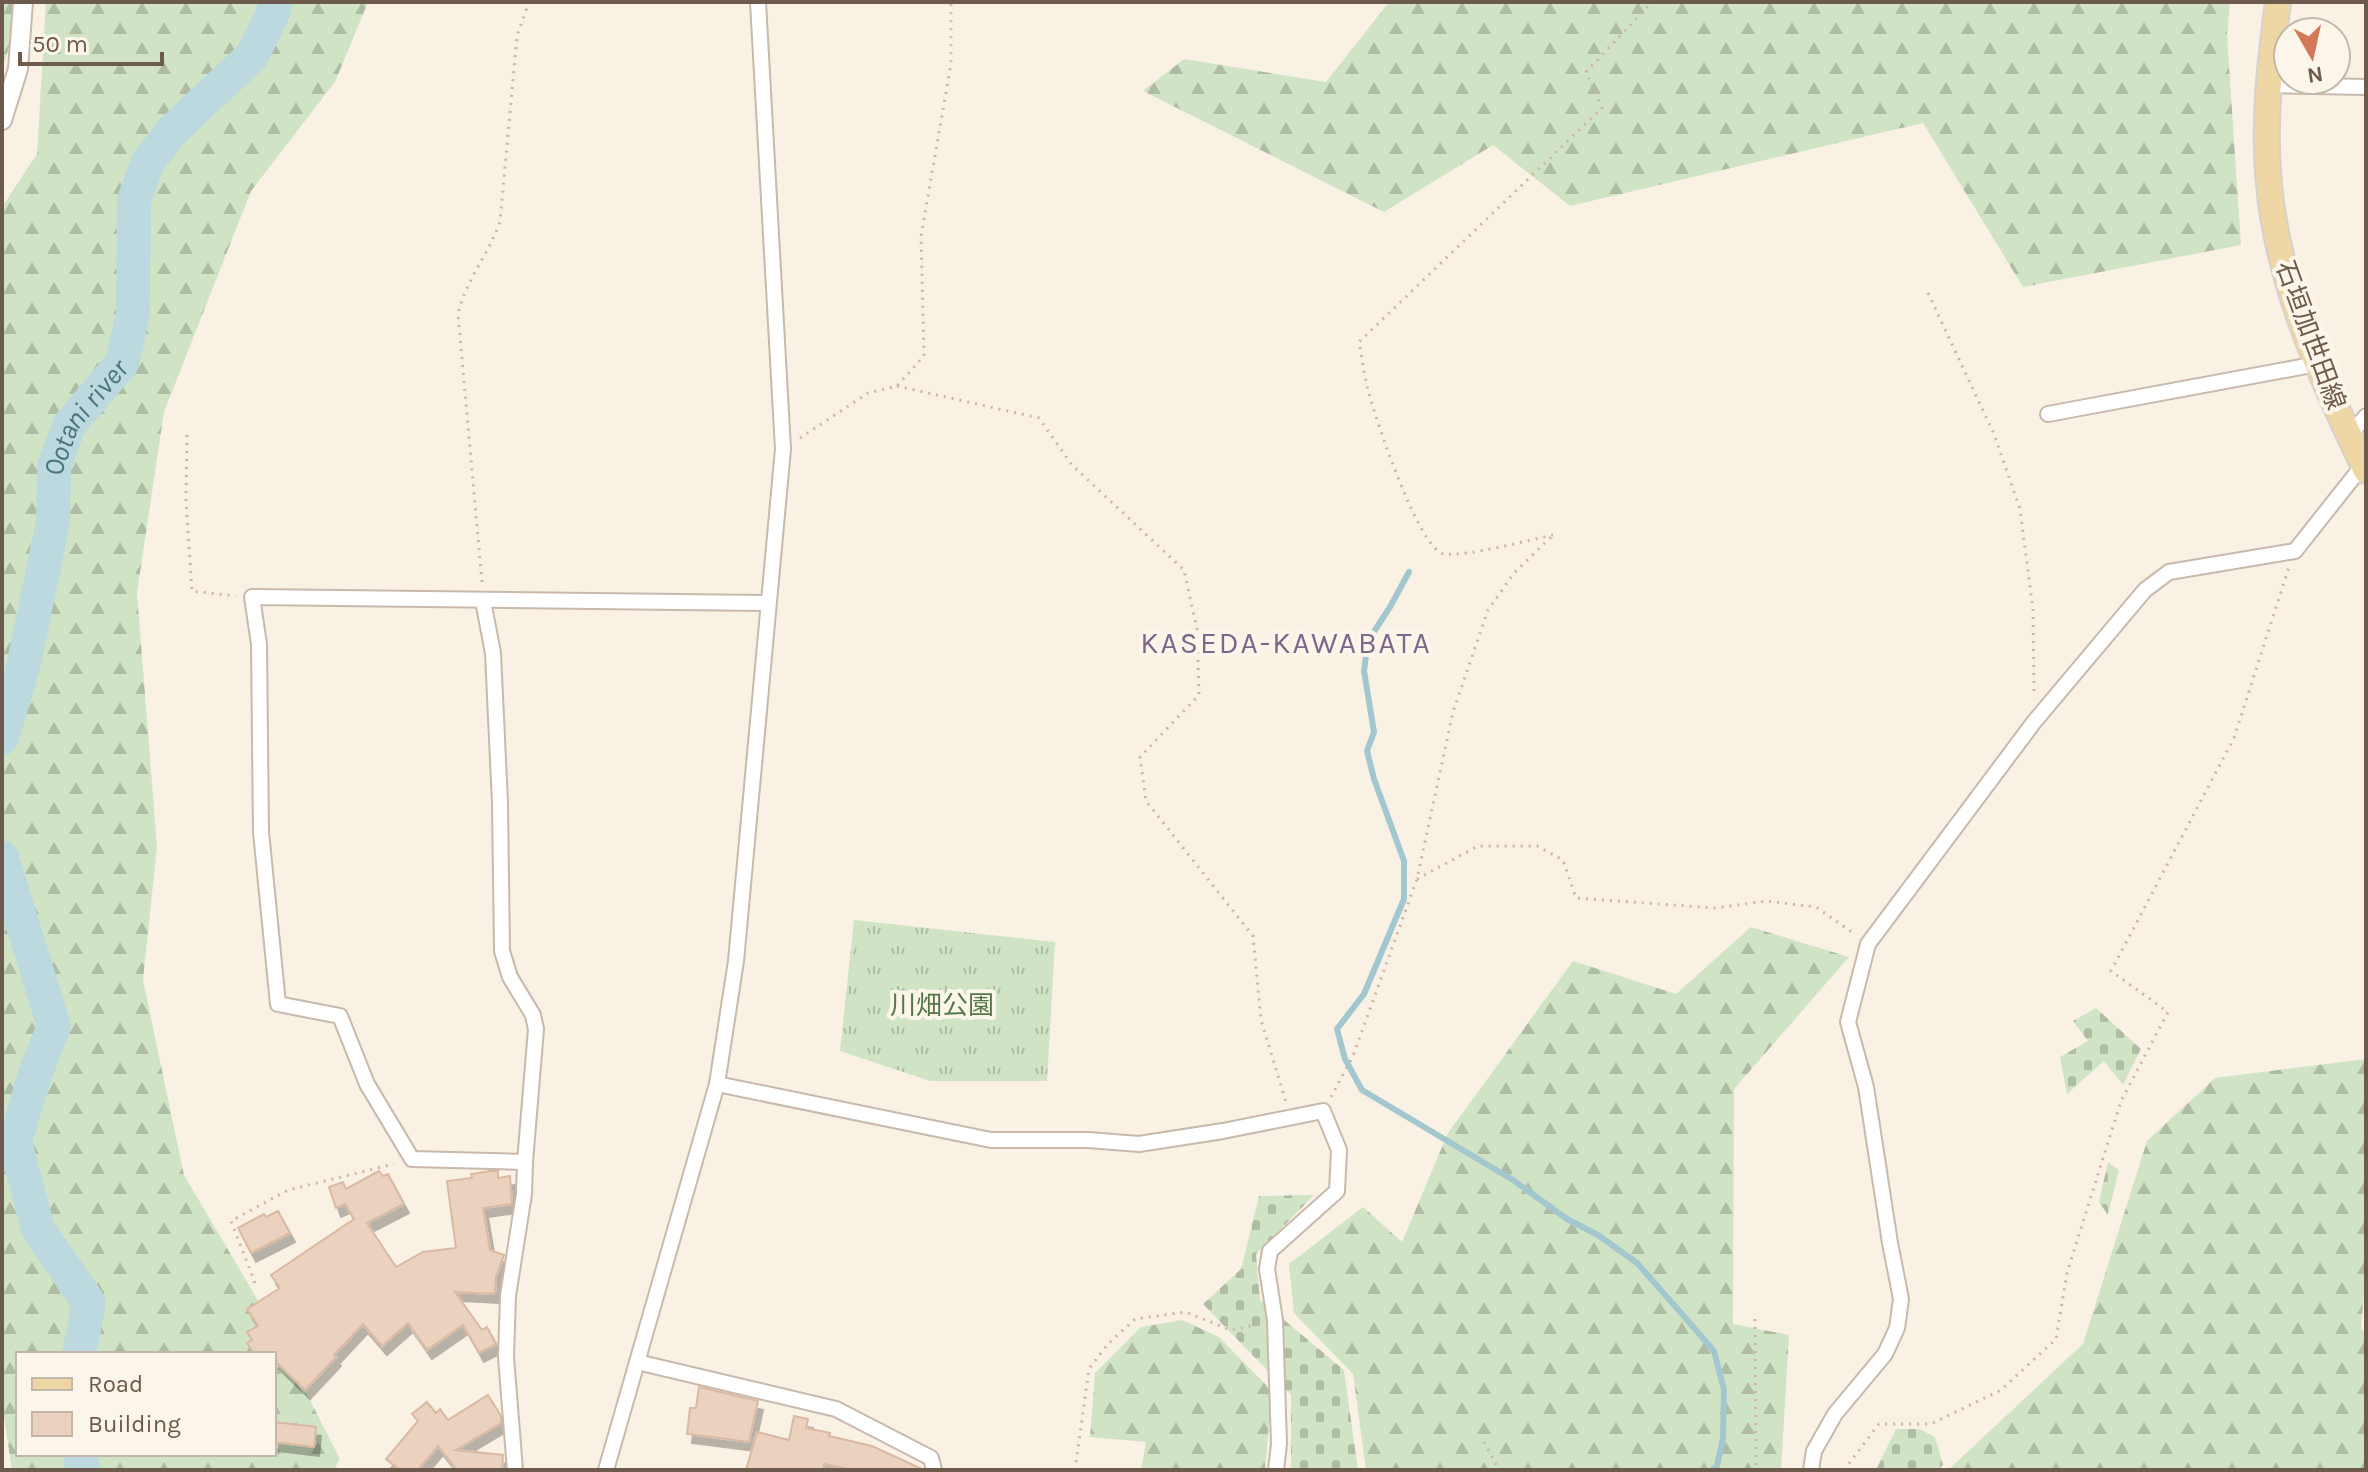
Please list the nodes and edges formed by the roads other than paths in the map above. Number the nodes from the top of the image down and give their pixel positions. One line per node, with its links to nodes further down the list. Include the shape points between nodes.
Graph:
1 (23, 2): 6 (street, via 18,69)
2 (758, 2): 13 (street, via 783,449)
3 (2278, 2): 4 (main road, 石垣加世田線)
4 (2267, 85): 5 (street); 7 (main road, 石垣加世田線, via 2275,228 2285,277)
5 (2366, 87)
6 (2, 120)
7 (2317, 364): 8 (street); 10 (main road, 石垣加世田線)
8 (2048, 414)
9 (2366, 416): 10 (street)
10 (2349, 436): 11 (main road, 石垣加世田線)
11 (2364, 468): 21 (street, via 2295,551 2169,572 2145,590 2034,722 1868,944 1848,1022 1866,1087 1901,1299 1897,1328 1885,1354 1835,1414 1814,1451)
12 (483, 601): 13 (street); 15 (street, via 493,653 502,951 536,1029); 15 (street, via 252,597 259,644 261,832 278,1004 340,1016 367,1084 412,1159)
13 (767, 603): 14 (street, via 738,946)
14 (717, 1084): 16 (street); 20 (street, via 991,1140 1139,1144 1323,1111 1339,1150 1337,1191 1270,1251 1267,1269 1275,1320)
15 (525, 1162): 17 (street, via 506,1357)
16 (637, 1362): 18 (street); 19 (street, via 836,1409 931,1458)
17 (515, 1470)
18 (606, 1470)
19 (934, 1470)
20 (1276, 1470)
21 (1811, 1470)

